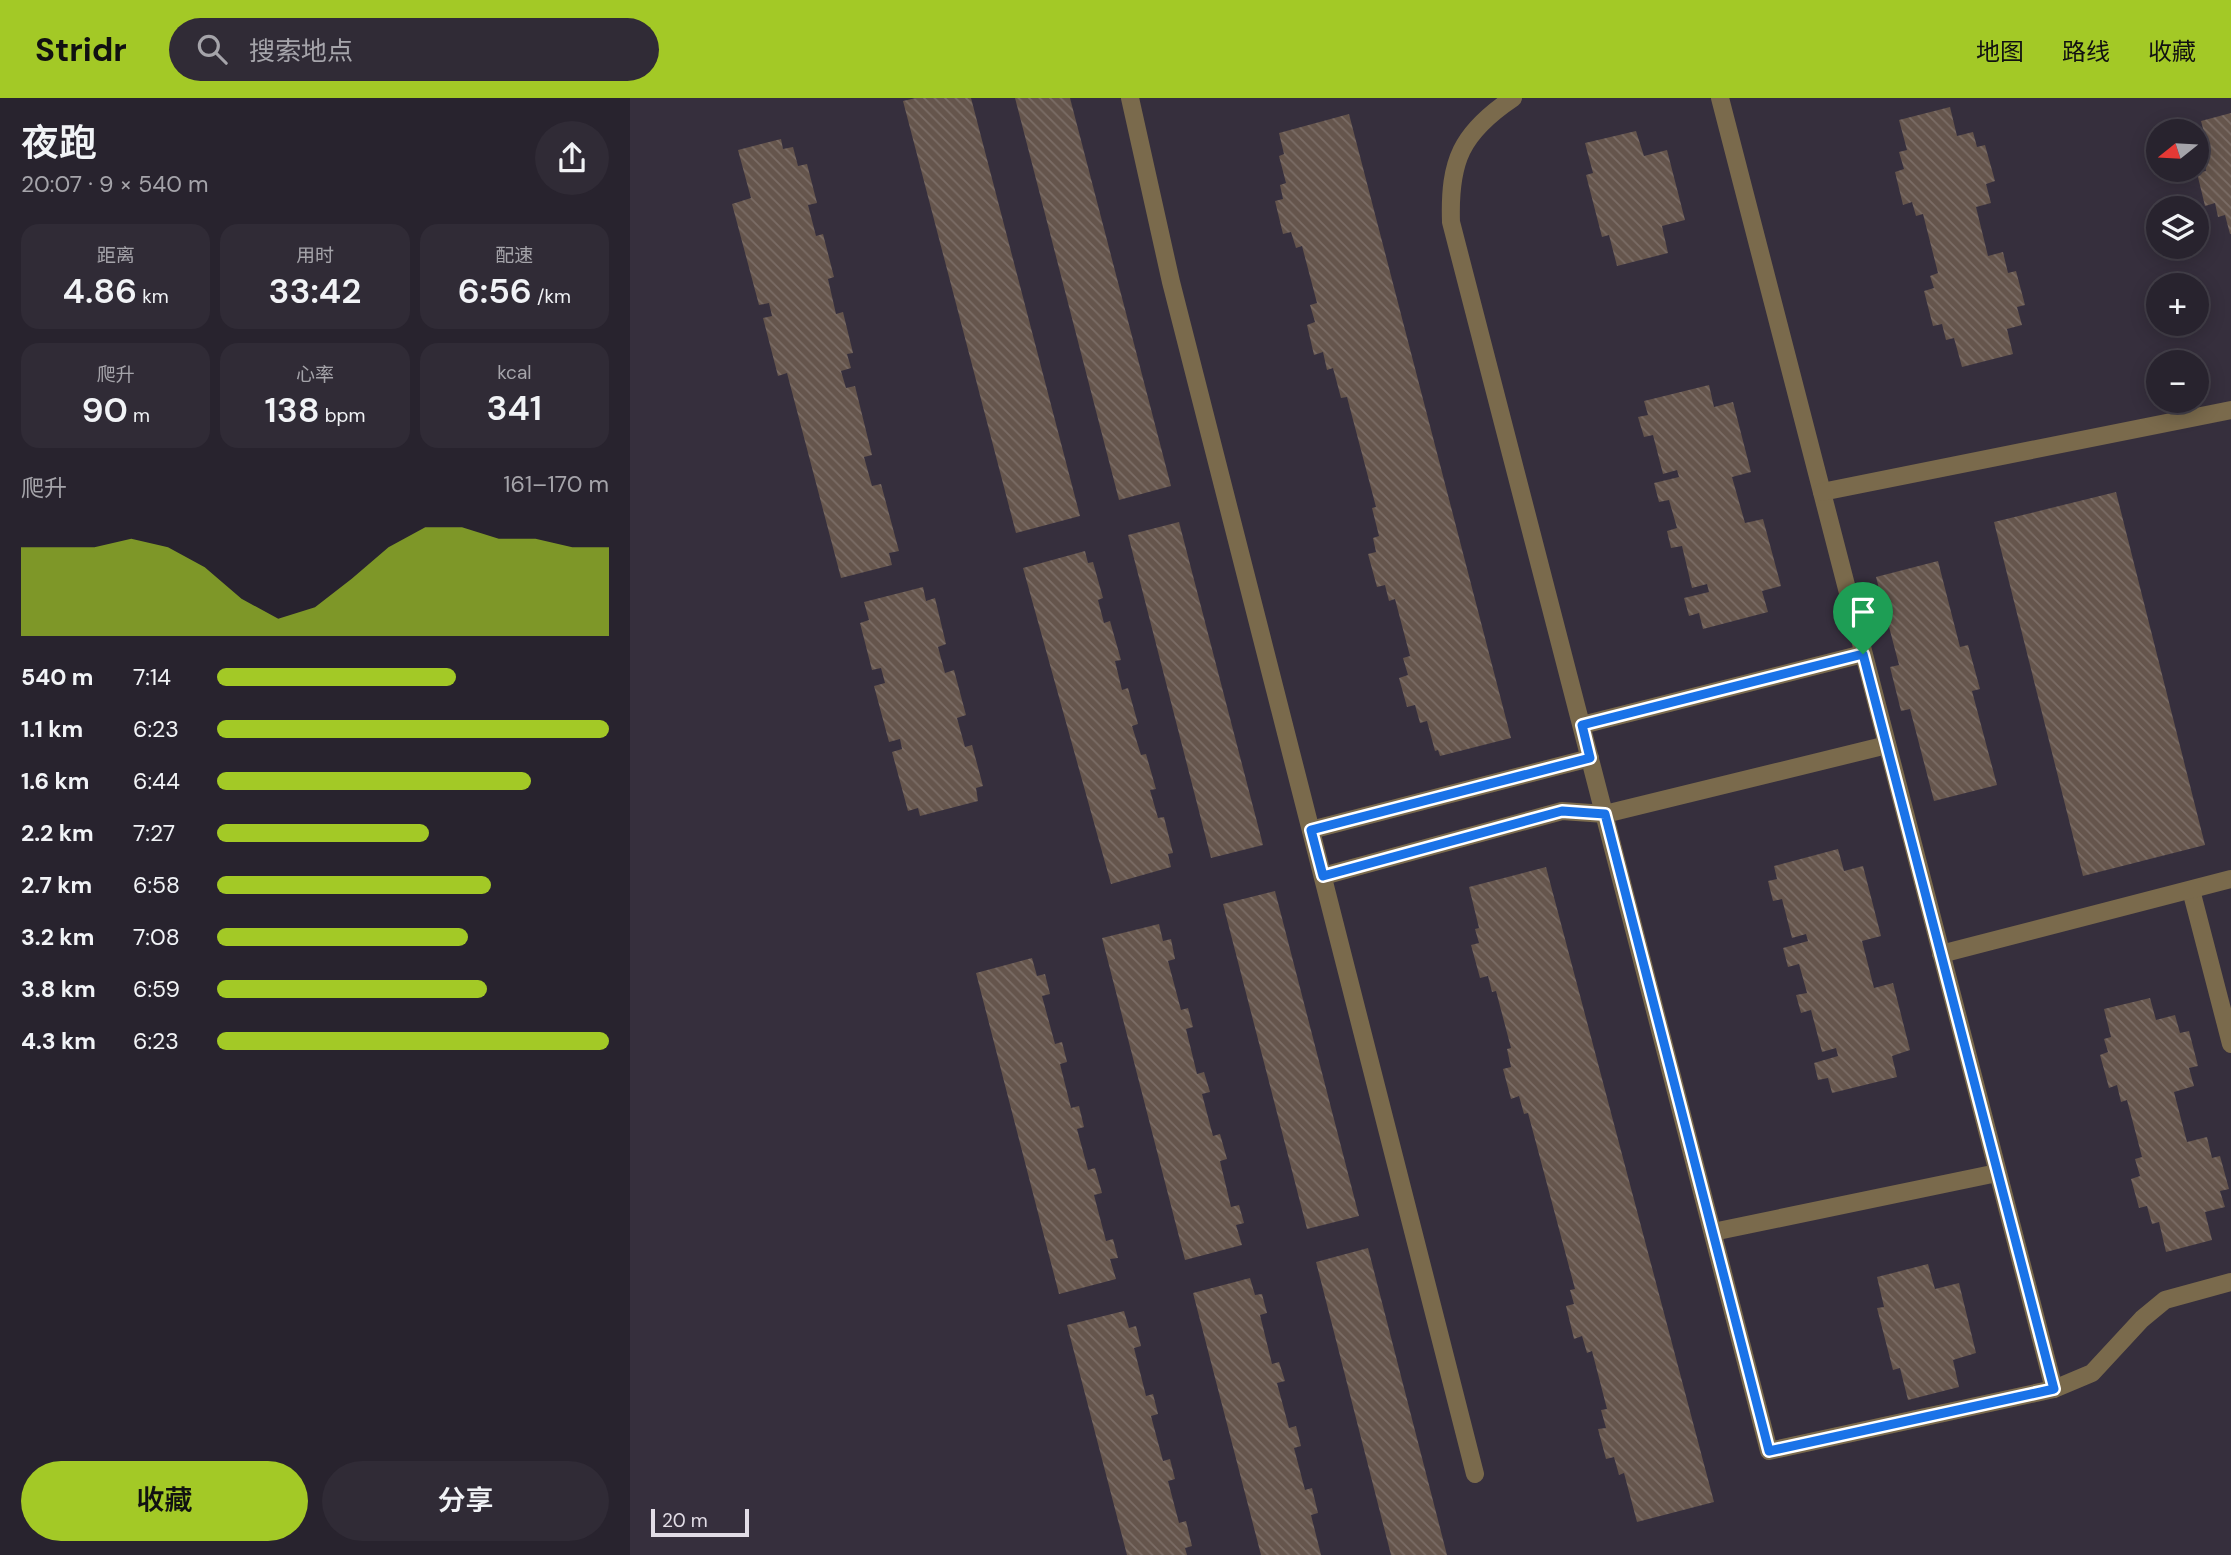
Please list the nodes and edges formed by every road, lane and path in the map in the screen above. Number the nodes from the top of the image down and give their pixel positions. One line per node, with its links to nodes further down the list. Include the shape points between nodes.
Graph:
1 (1130, 98): 11 (street, via 1171,282)
2 (1513, 98): 7 (street, via 1463,144 1450,194 1451,222)
3 (1720, 98): 5 (street)
4 (2231, 410): 5 (street)
5 (1822, 492): 6 (street)
6 (1863, 654): 7 (street); 8 (street)
7 (1582, 725): 9 (street)
8 (1887, 745): 10 (street); 15 (street)
9 (1590, 758): 10 (street); 11 (street)
10 (1605, 814): 12 (street, via 1562,811); 18 (street)
11 (1311, 830): 12 (street)
12 (1323, 876): 21 (street)
13 (2231, 879): 14 (street)
14 (2191, 890): 15 (street); 16 (street)
15 (1941, 954): 17 (street)
16 (2231, 1044)
17 (1997, 1172): 18 (street); 20 (street)
18 (1713, 1232): 20 (street, via 1769,1451)
19 (2231, 1282): 20 (street, via 2165,1300 2092,1373)
20 (2054, 1389)
21 (1475, 1474)

